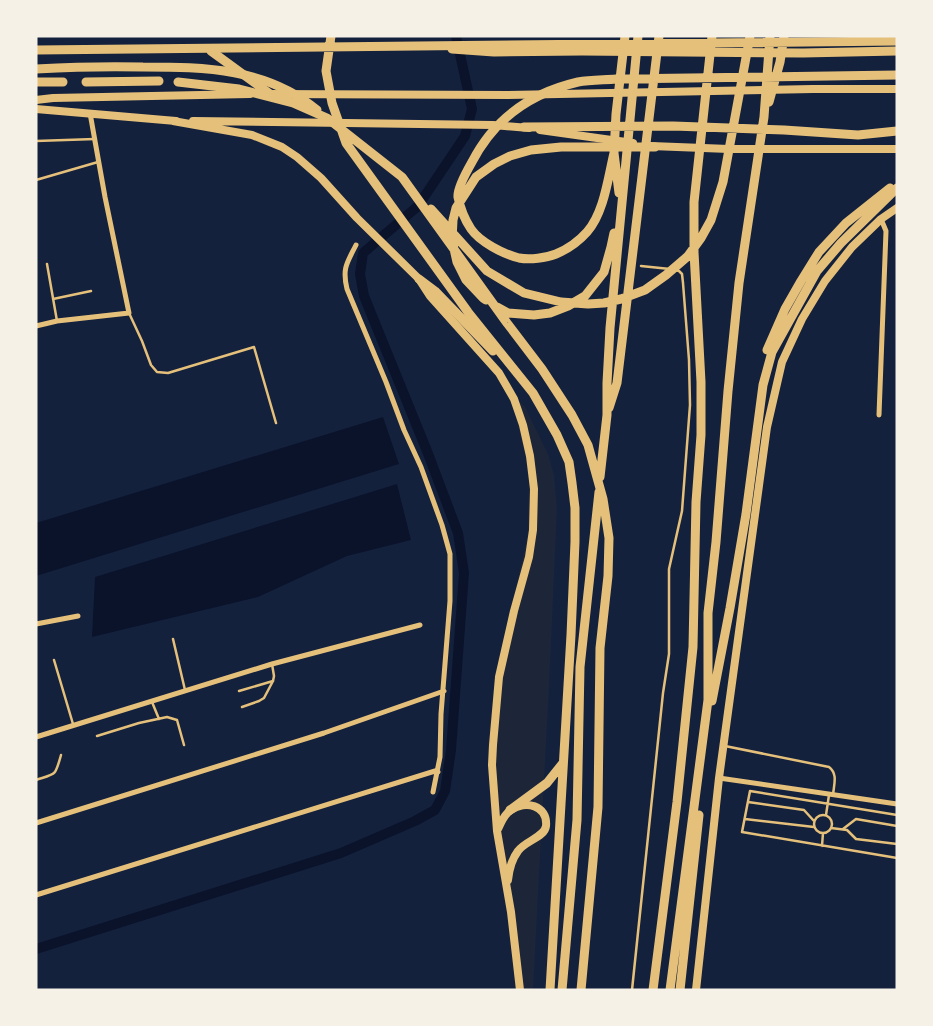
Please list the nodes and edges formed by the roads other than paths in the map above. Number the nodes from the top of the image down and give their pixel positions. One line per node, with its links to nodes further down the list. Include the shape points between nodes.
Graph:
1 (331, 36): 51 (highway, via 326,71 332,103 346,143 468,312)
2 (625, 36): 34 (highway)
3 (638, 36): 52 (highway, via 610,328)
4 (659, 36): 52 (highway, via 617,383)
5 (712, 36): 106 (highway, via 694,202 701,382 692,648 677,802)
6 (750, 36): 36 (highway, via 723,182 711,220 688,256 645,290 621,299 588,304 561,302 524,293 487,270)
7 (770, 36): 25 (highway)
8 (784, 36): 25 (highway)
9 (897, 41): 12 (highway)
10 (212, 51): 11 (highway); 12 (highway); 21 (highway)
11 (897, 51)
12 (36, 52)
13 (36, 69): 26 (highway, via 88,66 223,70 285,89)
14 (897, 75): 34 (highway, via 616,79 579,82 543,93 514,110 479,148 458,194 462,210 471,229 489,245 519,258 556,254 574,244 596,218)
15 (159, 81): 18 (highway)
16 (36, 82): 17 (highway)
17 (63, 82)
18 (86, 82)
19 (178, 82): 26 (highway, via 267,95)
20 (897, 89): 21 (main road, via 508,95)
21 (270, 94): 22 (main road)
22 (36, 100)
23 (36, 109): 24 (main road)
24 (90, 113): 27 (main road); 30 (street)
25 (764, 117): 65 (highway, via 739,283 708,613)
26 (327, 118): 36 (highway)
27 (172, 121): 28 (main road); 45 (main road, via 252,135 282,147 321,178)
28 (524, 127): 29 (highway, via 682,126 858,135); 32 (main road)
29 (897, 131)
30 (95, 139): 31 (lane); 35 (street)
31 (36, 141)
32 (655, 147): 33 (main road); 34 (highway, via 531,150 510,156 476,177 456,208 452,240 457,262 466,280 483,298 508,313 534,315 550,313 586,296 604,272 611,247 620,196)
33 (897, 149)
34 (614, 153)
35 (100, 162): 37 (lane); 48 (street)
36 (402, 177): 104 (highway, via 572,415 588,445 603,499 608,576 600,648 598,807)
37 (36, 180)
38 (897, 183): 65 (highway, via 846,223 819,252 785,309 768,348)
39 (897, 188): 108 (highway, via 816,271 772,352 763,386 744,523 712,697)
40 (897, 208): 41 (main road)
41 (881, 220): 53 (street, via 886,231); 73 (main road, via 852,247 825,281 782,362 768,427)
42 (356, 245): 64 (street, via 345,269 347,289 420,467 450,554)
43 (47, 264): 47 (lane)
44 (641, 266): 105 (lane, via 680,270 682,274 690,405 682,511 669,569 669,654)
45 (419, 279): 51 (highway, via 435,291); 94 (main road, via 430,296 500,372 514,399 530,456 534,489 533,530 499,677 494,721 492,765)
46 (91, 291): 47 (lane)
47 (53, 299): 49 (lane)
48 (129, 313): 49 (street); 54 (lane, via 148,360 157,372 168,373 254,347)
49 (57, 321): 50 (street)
50 (36, 326)
51 (533, 392): 75 (highway, via 558,435 572,483 574,542)
52 (607, 415): 103 (highway, via 580,667 577,820)
53 (879, 415)
54 (276, 423)
55 (78, 616): 56 (street)
56 (36, 624)
57 (420, 624): 60 (street)
58 (173, 639): 62 (lane)
59 (54, 660): 69 (lane)
60 (272, 664): 61 (lane); 62 (street)
61 (273, 681): 63 (lane); 67 (lane, via 264,698)
62 (185, 691): 66 (street)
63 (239, 691)
64 (444, 691): 76 (street); 89 (street, via 324,733)
65 (708, 700): 107 (highway)
66 (152, 702): 68 (lane); 69 (street)
67 (242, 707)
68 (158, 719): 70 (lane); 72 (lane, via 177,720)
69 (74, 726): 71 (street)
70 (97, 736)
71 (36, 738)
72 (184, 745)
73 (724, 746): 77 (main road); 80 (lane, via 829,767 835,776)
74 (61, 755): 78 (lane, via 56,771)
75 (563, 763): 84 (highway, via 547,783); 102 (highway)
76 (438, 772): 79 (street); 100 (street)
77 (719, 778): 80 (street); 109 (main road)
78 (36, 780)
79 (433, 792)
80 (831, 794): 82 (lane); 83 (street)
81 (748, 802): 82 (lane, via 750,791); 87 (lane); 88 (lane, via 804,810)
82 (828, 804): 85 (lane); 86 (lane)
83 (897, 804)
84 (510, 810): 94 (main road); 99 (main road, via 537,806 544,814 546,824 545,831 518,851 509,869)
85 (897, 815)
86 (826, 816): 88 (lane, via 818,816); 92 (lane, via 831,820)
87 (745, 819): 91 (lane); 97 (lane, via 742,832)
88 (814, 821): 91 (lane)
89 (36, 823)
90 (897, 826): 93 (lane, via 856,819)
91 (814, 827): 95 (lane)
92 (830, 828): 93 (lane); 95 (lane)
93 (843, 829): 96 (lane, via 856,838)
94 (498, 831): 99 (main road)
95 (823, 833): 97 (lane)
96 (897, 844)
97 (822, 846): 98 (lane)
98 (897, 858)
99 (507, 886): 101 (main road)
100 (36, 896)
101 (520, 990)
102 (550, 990)
103 (562, 990)
104 (581, 990)
105 (632, 990)
106 (653, 990)
107 (670, 990)
108 (680, 990)
109 (696, 990)

